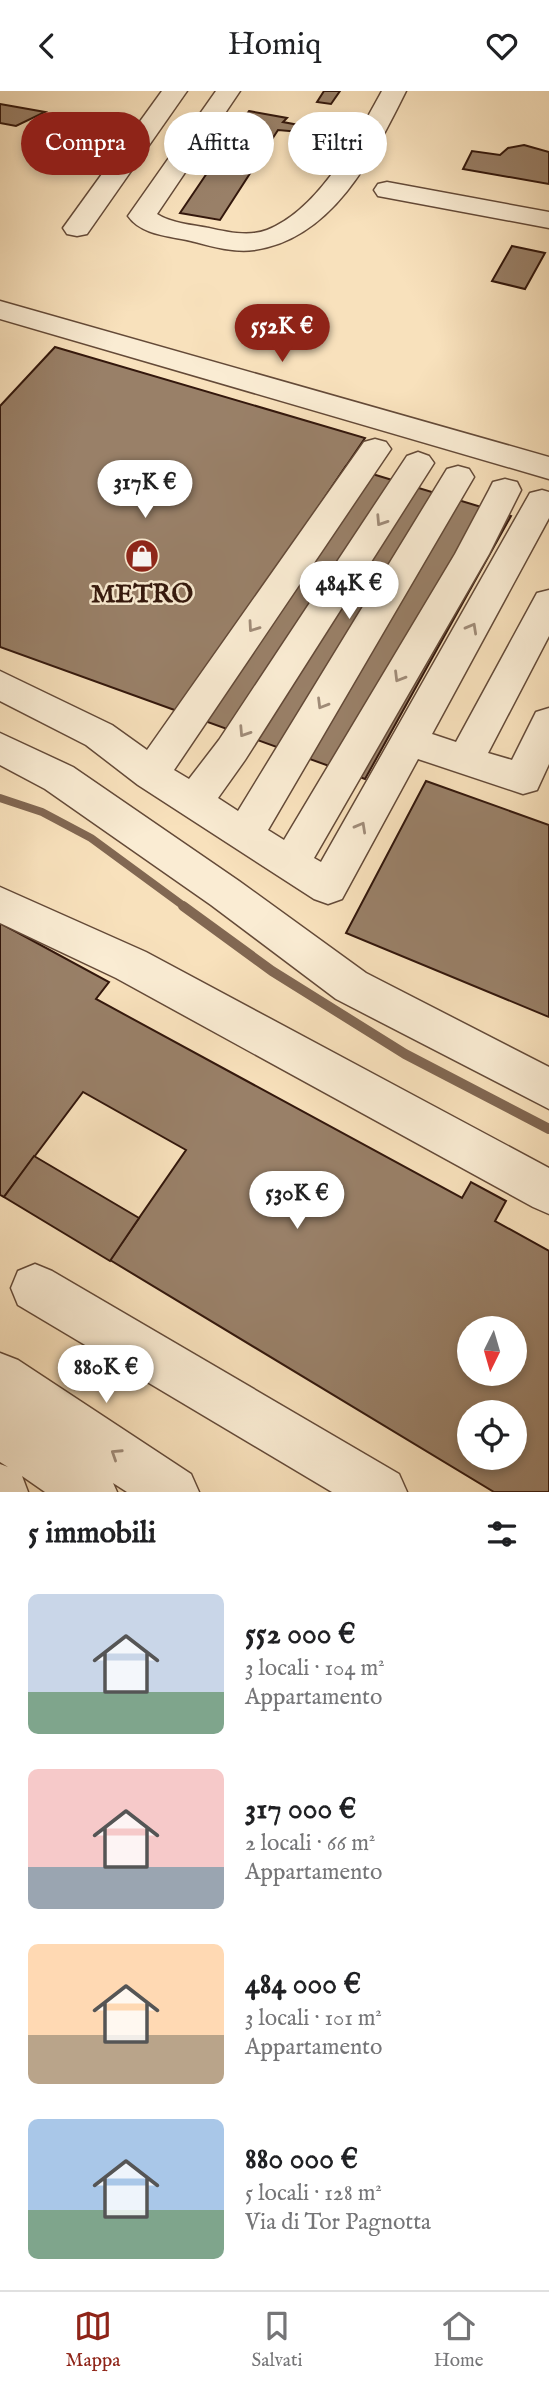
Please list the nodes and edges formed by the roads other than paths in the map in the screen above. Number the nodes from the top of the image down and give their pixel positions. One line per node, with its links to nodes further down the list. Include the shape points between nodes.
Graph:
1 (176, 91): 6 (street)
2 (228, 91): 3 (street, via 142,215 151,223 251,242 272,238 306,218 336,187 366,145)
3 (394, 91)
4 (387, 190): 5 (street)
5 (549, 220)
6 (77, 228)
7 (1, 311): 8 (street)
8 (384, 436): 9 (street); 12 (street); 20 (street, one-way to 20)
9 (418, 463): 10 (street); 21 (street, one-way to 21, via 233,750)
10 (458, 477): 11 (street); 22 (street, one-way to 22)
11 (505, 490): 12 (street); 23 (street, one-way to 23)
12 (547, 491): 13 (street)
13 (495, 586): 14 (street); 17 (street, one-way to 13)
14 (549, 602): 19 (street)
15 (0, 685): 20 (street, via 99,735)
16 (549, 722): 19 (street, via 523,779)
17 (409, 741): 19 (street); 23 (street, one-way to 17, via 328,887)
18 (0, 748): 25 (street, via 59,778 351,986)
19 (466, 761)
20 (151, 774): 21 (street)
21 (194, 802): 22 (street)
22 (244, 835): 23 (street)
23 (291, 863)
24 (0, 904): 26 (street, via 131,965)
25 (549, 1089)
26 (549, 1192)
27 (35, 1288): 32 (street)
28 (0, 1378): 31 (street, one-way to 28)
29 (0, 1432): 30 (street)
30 (91, 1492)
31 (173, 1492)
32 (381, 1492)

